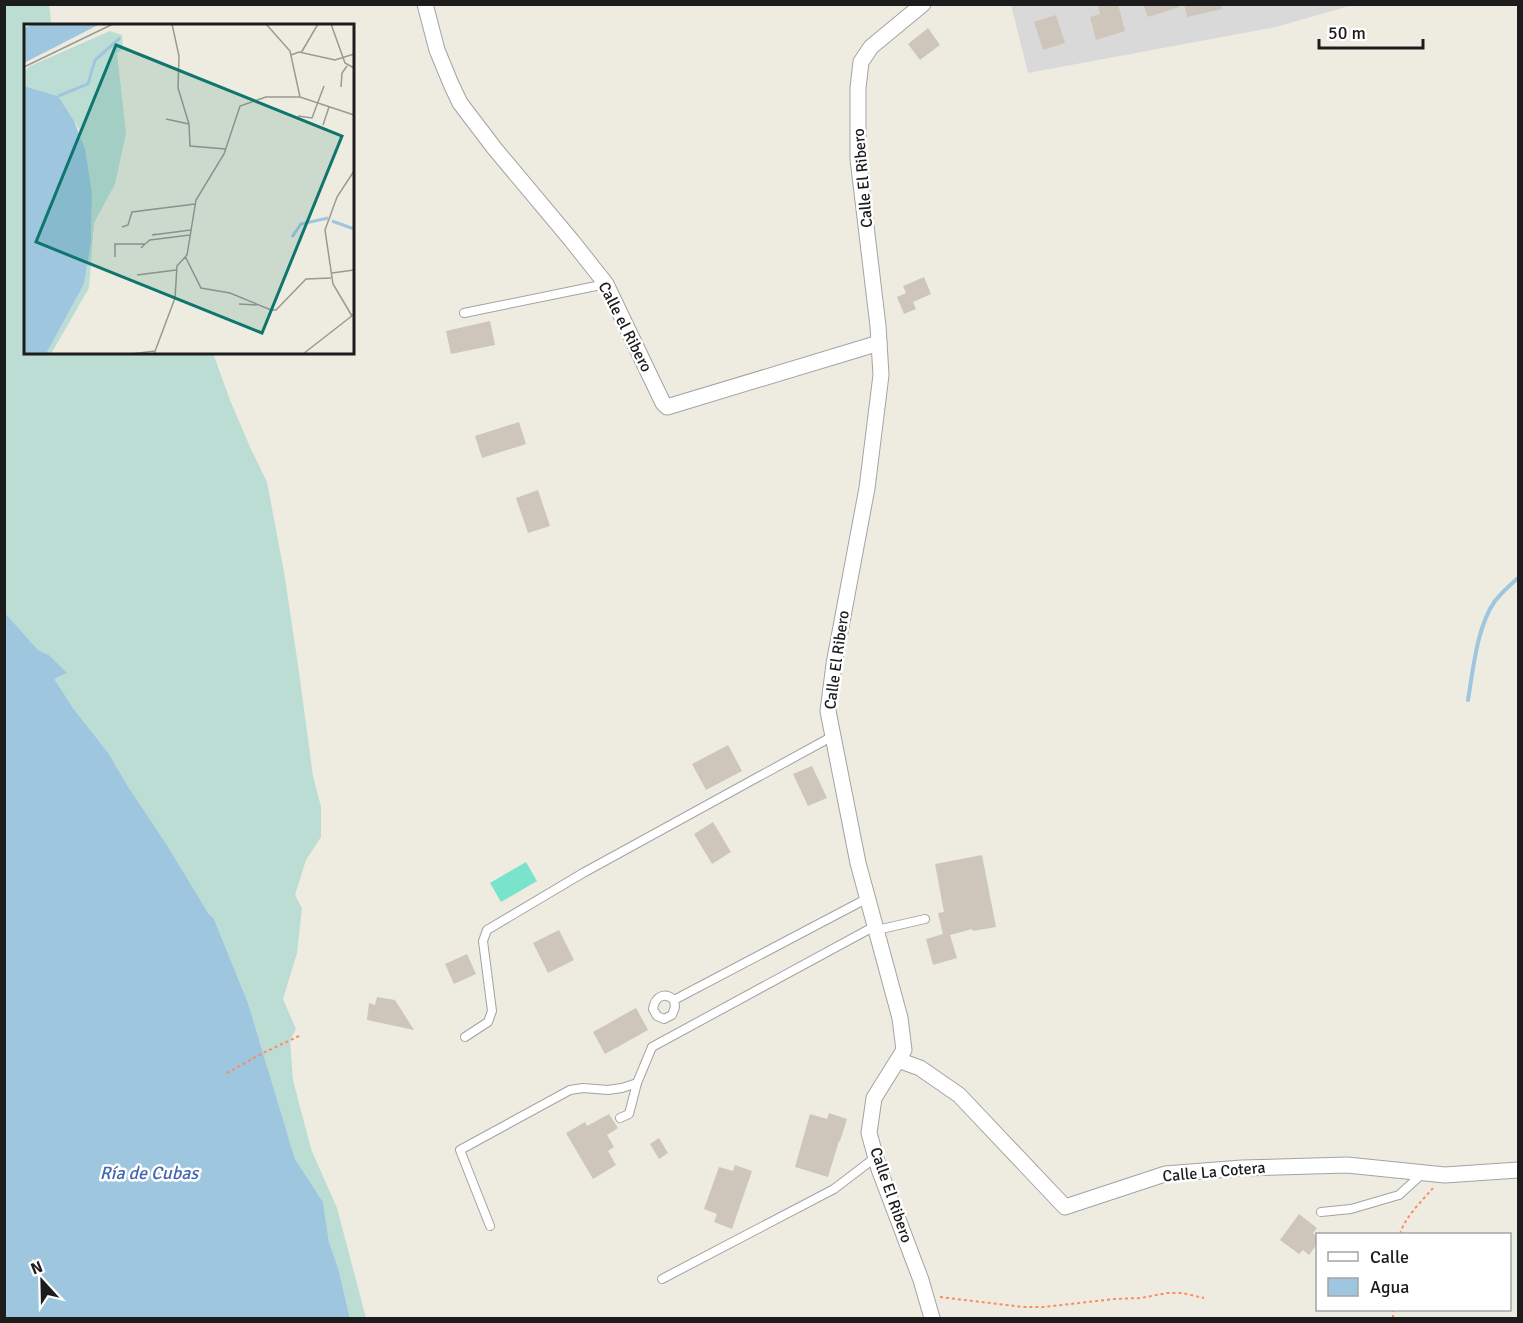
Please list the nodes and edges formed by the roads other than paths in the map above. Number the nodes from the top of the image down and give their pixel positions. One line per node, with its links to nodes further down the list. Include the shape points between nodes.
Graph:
1 (425, 4): 3 (street, Calle el Ribero, via 437,50 460,103)
2 (923, 4): 5 (street, Calle El Ribero, via 871,47 861,62 858,159)
3 (606, 284): 4 (lane); 5 (street, Calle el Ribero, via 667,407)
4 (464, 313)
5 (879, 343): 6 (street, Calle El Ribero, via 881,375 867,488 828,711)
6 (833, 736): 7 (street, Calle El Ribero); 11 (lane, via 487,930 483,941 492,1011 488,1022)
7 (868, 898): 9 (street, Calle El Ribero); 10 (lane)
8 (925, 919): 9 (lane)
9 (876, 928): 12 (street, Calle El Ribero, via 900,1018 904,1050); 13 (lane, via 652,1047)
10 (674, 1000)
11 (465, 1037)
12 (898, 1060): 15 (street, Calle El Ribero, via 874,1098 869,1133); 17 (street, Calle La Cotera, via 921,1068 959,1095 1065,1207 1165,1174 1347,1165)
13 (637, 1083): 14 (lane, via 629,1114); 19 (lane, via 608,1090 570,1090 460,1150)
14 (620, 1118)
15 (876, 1157): 20 (lane, via 834,1189); 21 (street, Calle El Ribero)
16 (1518, 1170): 17 (street, Calle La Cotera)
17 (1423, 1173): 18 (lane, via 1399,1195 1351,1209)
18 (1321, 1212)
19 (490, 1226)
20 (662, 1280)
21 (932, 1318)

